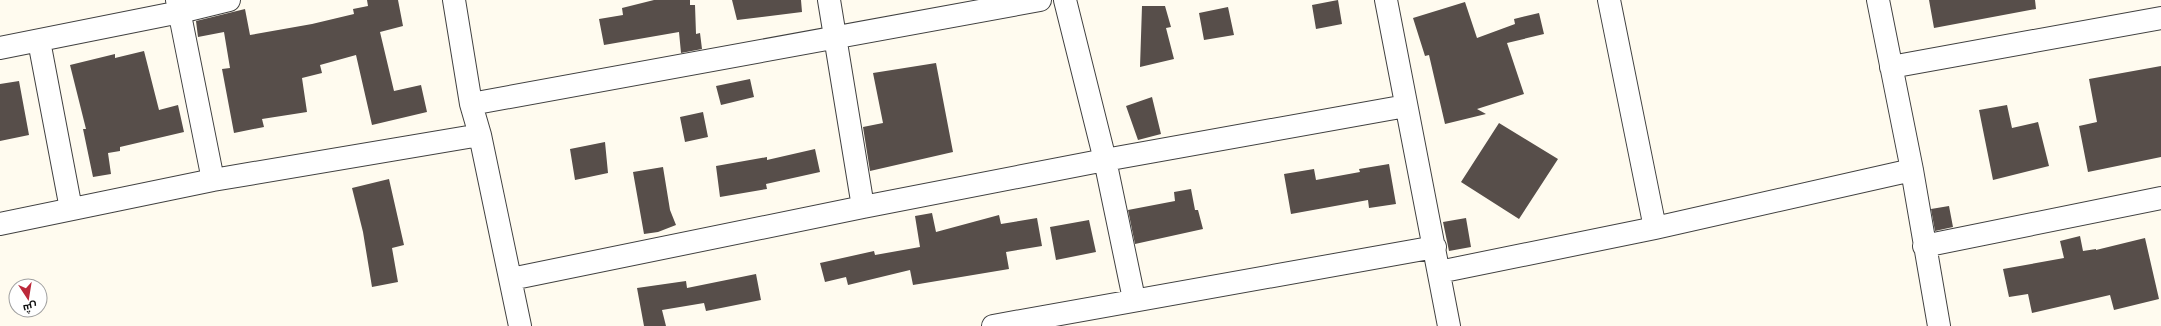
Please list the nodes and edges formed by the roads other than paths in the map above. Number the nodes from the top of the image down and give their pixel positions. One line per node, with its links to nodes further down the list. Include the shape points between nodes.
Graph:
1 (229, 0): 9 (street)
2 (454, 0): 15 (street)
3 (829, 0): 11 (street)
4 (1040, 0): 11 (street)
5 (1065, 0): 18 (street)
6 (1386, 0): 16 (street)
7 (1609, 0): 25 (street)
8 (1878, 0): 14 (street)
9 (178, 6): 12 (street); 20 (street)
10 (2161, 18): 14 (street)
11 (836, 36): 15 (street); 22 (street)
12 (39, 41): 13 (street); 23 (street)
13 (0, 48)
14 (1891, 67): 19 (street)
15 (471, 104): 17 (street)
16 (1406, 106): 18 (street); 27 (street)
17 (480, 135): 20 (street); 29 (street)
18 (1105, 160): 22 (street); 30 (street)
19 (1912, 170): 25 (street); 26 (street)
20 (213, 180): 23 (street)
21 (2161, 198): 26 (street)
22 (863, 207): 29 (street)
23 (71, 209): 24 (street)
24 (0, 224)
25 (1655, 228): 28 (street)
26 (1924, 246): 34 (street)
27 (1435, 247): 28 (street); 30 (street)
28 (1439, 272): 33 (street)
29 (511, 279): 31 (street)
30 (1134, 300): 32 (street)
31 (520, 326)
32 (994, 326)
33 (1449, 326)
34 (1939, 326)

